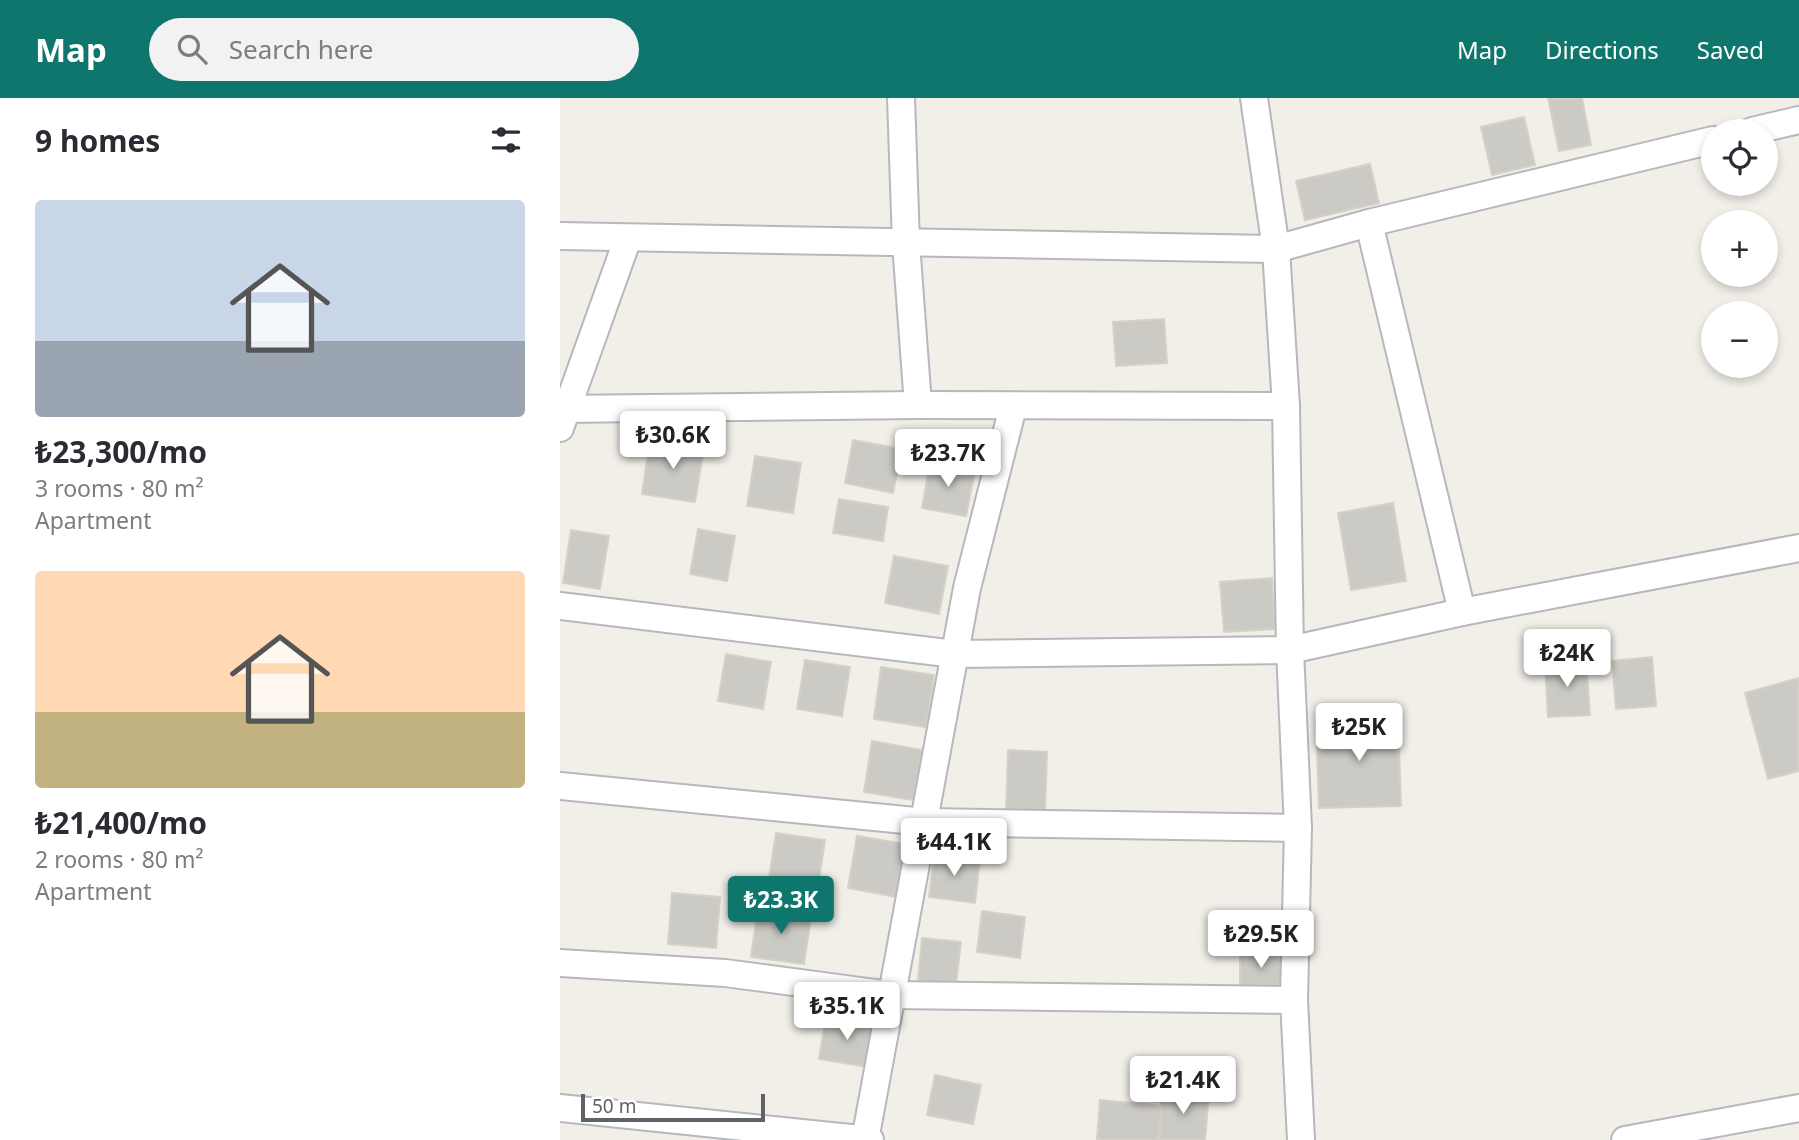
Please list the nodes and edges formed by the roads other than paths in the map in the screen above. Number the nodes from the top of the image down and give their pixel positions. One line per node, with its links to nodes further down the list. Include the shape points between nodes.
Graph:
1 (901, 98): 9 (street)
2 (1254, 98): 10 (street)
3 (1799, 120): 4 (street)
4 (1778, 125)
5 (1701, 144): 6 (street)
6 (1369, 223): 10 (street); 17 (street)
7 (560, 236): 8 (street)
8 (628, 238): 9 (street); 14 (street)
9 (906, 243): 10 (street); 11 (street)
10 (1276, 249): 13 (street)
11 (918, 405): 12 (street); 14 (street)
12 (1013, 407): 13 (street); 19 (street)
13 (1286, 407): 18 (street)
14 (562, 416)
15 (1799, 548): 17 (street)
16 (560, 606): 19 (street)
17 (1462, 612): 18 (street)
18 (1290, 650): 19 (street); 22 (street)
19 (955, 654): 21 (street)
20 (560, 786): 21 (street)
21 (925, 822): 22 (street); 24 (street)
22 (1298, 828): 25 (street)
23 (560, 963): 24 (street, via 725,973)
24 (890, 995): 25 (street); 28 (street)
25 (1294, 1000): 30 (street)
26 (560, 1108): 28 (street)
27 (1799, 1108): 31 (street)
28 (865, 1140): 29 (street)
29 (870, 1140)
30 (1301, 1140)
31 (1625, 1140)

